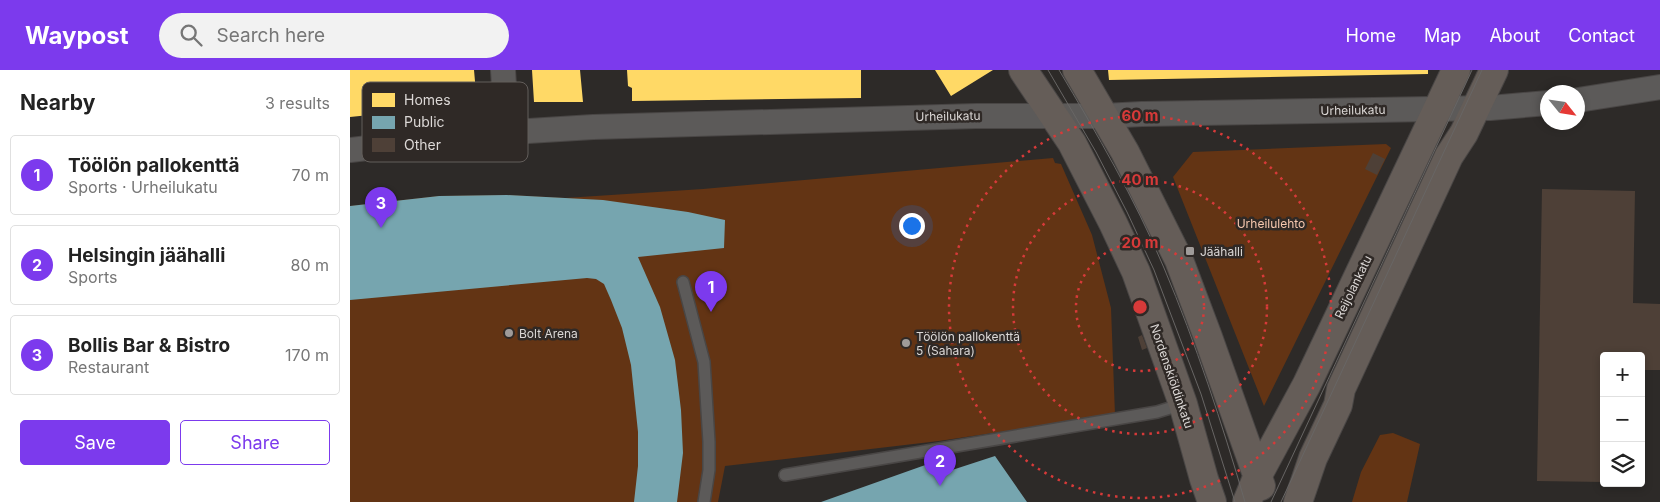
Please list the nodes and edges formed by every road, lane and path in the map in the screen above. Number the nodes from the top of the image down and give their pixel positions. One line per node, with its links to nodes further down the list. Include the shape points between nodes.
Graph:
1 (1023, 70): 10 (main road, Nordenskiöldinkatu)
2 (1077, 70): 11 (main road)
3 (1456, 70): 8 (main road, Reijolankatu)
4 (1494, 70): 9 (main road)
5 (1660, 87): 6 (street)
6 (1585, 99)
7 (1540, 104): 9 (street, Urheilukatu)
8 (1438, 108): 9 (street, Urheilukatu); 11 (street, Urheilukatu); 16 (main road, Reijolankatu, via 1307,384)
9 (1476, 108): 21 (main road, via 1450,156 1341,388 1338,405 1313,458)
10 (1055, 116): 11 (street, Urheilukatu); 12 (street, Urheilukatu, via 684,123); 14 (main road, Nordenskiöldinkatu, via 1072,143 1136,272)
11 (1104, 116): 16 (main road, via 1149,198 1178,260)
12 (528, 131)
13 (684, 282): 17 (lane, via 704,362 709,470)
14 (1183, 404): 15 (lane, via 1147,413); 18 (main road, Nordenskiöldinkatu)
15 (785, 475)
16 (1258, 475): 19 (main road, Reijolankatu); 20 (main road)
17 (704, 502)
18 (1212, 502)
19 (1247, 502)
20 (1266, 502)
21 (1298, 502)

